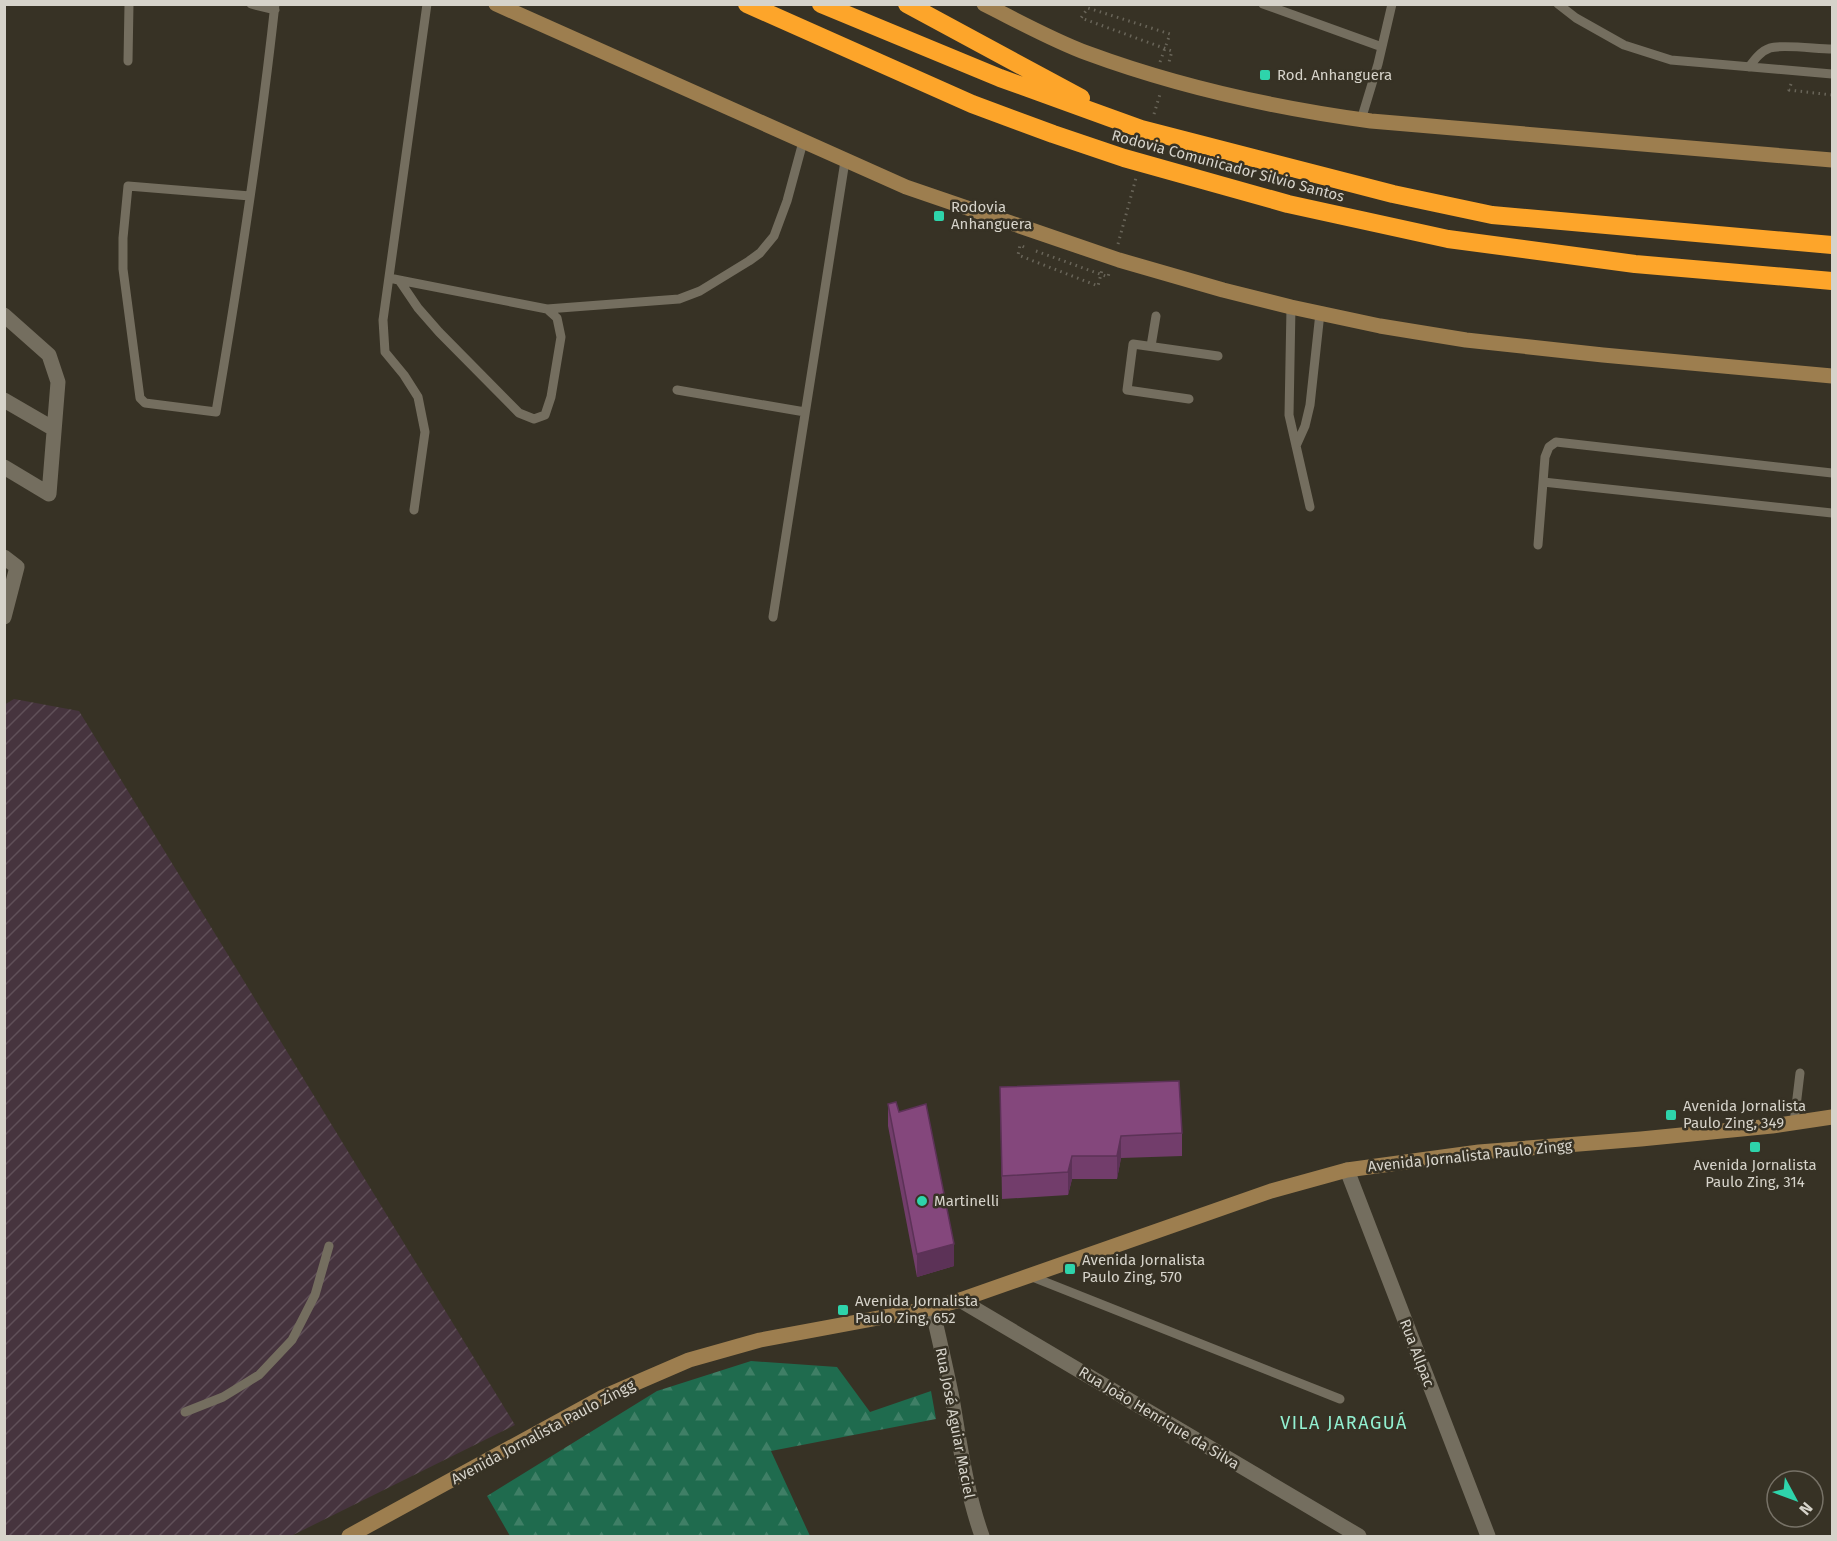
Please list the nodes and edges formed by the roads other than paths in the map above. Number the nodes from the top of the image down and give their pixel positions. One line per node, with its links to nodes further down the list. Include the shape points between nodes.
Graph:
1 (129, 4): 15 (lane)
2 (251, 4): 12 (lane)
3 (427, 4): 26 (lane)
4 (496, 4): 20 (main road)
5 (747, 4): 25 (highway, Rodovia Comunicador Silvio Santos, via 972,104 1043,131 1288,204 1448,239 1635,264)
6 (821, 4): 19 (highway, Rodovia Comunicador Silvio Santos, via 1000,78)
7 (907, 4): 19 (highway)
8 (984, 4): 18 (main road, via 1086,53 1156,75 1247,100)
9 (1263, 4): 13 (lane)
10 (1392, 4): 13 (lane)
11 (1558, 4): 16 (lane, via 1624,45 1671,60)
12 (275, 7): 23 (lane)
13 (1382, 47): 18 (lane)
14 (1833, 50): 16 (lane, via 1768,48)
15 (128, 61)
16 (1749, 67): 17 (lane)
17 (1833, 74)
18 (1362, 120): 21 (main road)
19 (1141, 129): 24 (highway, Rodovia Comunicador Silvio Santos, via 1382,192 1492,214)
20 (803, 142): 22 (main road); 31 (lane, via 774,236 750,261 679,299)
21 (1833, 160)
22 (845, 161): 30 (main road, via 938,199 1112,258); 41 (lane)
23 (250, 196): 23 (lane, via 216,412 145,403 140,398 123,269 128,186)
24 (1833, 245)
25 (1750, 274): 28 (highway, Rodovia Comunicador Silvio Santos); 29 (highway)
26 (389, 278): 27 (lane); 48 (lane, via 383,320 385,352 418,397 425,432)
27 (399, 280): 31 (lane); 31 (lane, via 439,333 519,412 534,419 546,415 561,337 557,318)
28 (1833, 281)
29 (1833, 288)
30 (1291, 307): 32 (main road); 43 (lane, via 1289,415)
31 (547, 309)
32 (1320, 313): 37 (main road, via 1466,340); 43 (lane, via 1311,405)
33 (4, 315): 42 (street, via 49,355 58,382)
34 (1156, 316): 35 (lane)
35 (1151, 346): 36 (lane); 39 (lane, via 1133,344 1127,390)
36 (1218, 356)
37 (1833, 376)
38 (677, 390): 41 (lane)
39 (1189, 399)
40 (4, 400): 42 (street)
41 (806, 412): 52 (lane)
42 (54, 429): 44 (street, via 49,494)
43 (1296, 446): 47 (lane)
44 (4, 467)
45 (1833, 473): 46 (lane, via 1556,442 1546,452)
46 (1543, 482): 49 (lane); 50 (lane)
47 (1310, 507)
48 (414, 510)
49 (1833, 513)
50 (1538, 545)
51 (4, 557): 53 (street, via 17,567)
52 (773, 616)
53 (4, 617)
54 (1800, 1073): 56 (lane)
55 (1833, 1117): 56 (main road, Avenida Jornalista Paulo Zingg)
56 (1794, 1123): 57 (main road, Avenida Jornalista Paulo Zingg, via 1479,1152)
57 (1347, 1170): 59 (main road, Avenida Jornalista Paulo Zingg, via 1271,1191); 67 (street, Rua Allpac)
58 (329, 1246): 63 (lane, via 315,1295 292,1341 259,1375 223,1397)
59 (1030, 1276): 60 (main road, Avenida Jornalista Paulo Zingg); 62 (lane)
60 (960, 1300): 61 (main road, Avenida Jornalista Paulo Zingg); 66 (street, Rua João Henrique da Silva)
61 (932, 1308): 64 (main road, Avenida Jornalista Paulo Zingg, via 760,1340 689,1360 601,1398); 65 (street, Rua José Aguiar Maciel, via 966,1482)
62 (1340, 1399)
63 (185, 1412)
64 (349, 1536)
65 (982, 1536)
66 (1359, 1536)
67 (1488, 1536)

